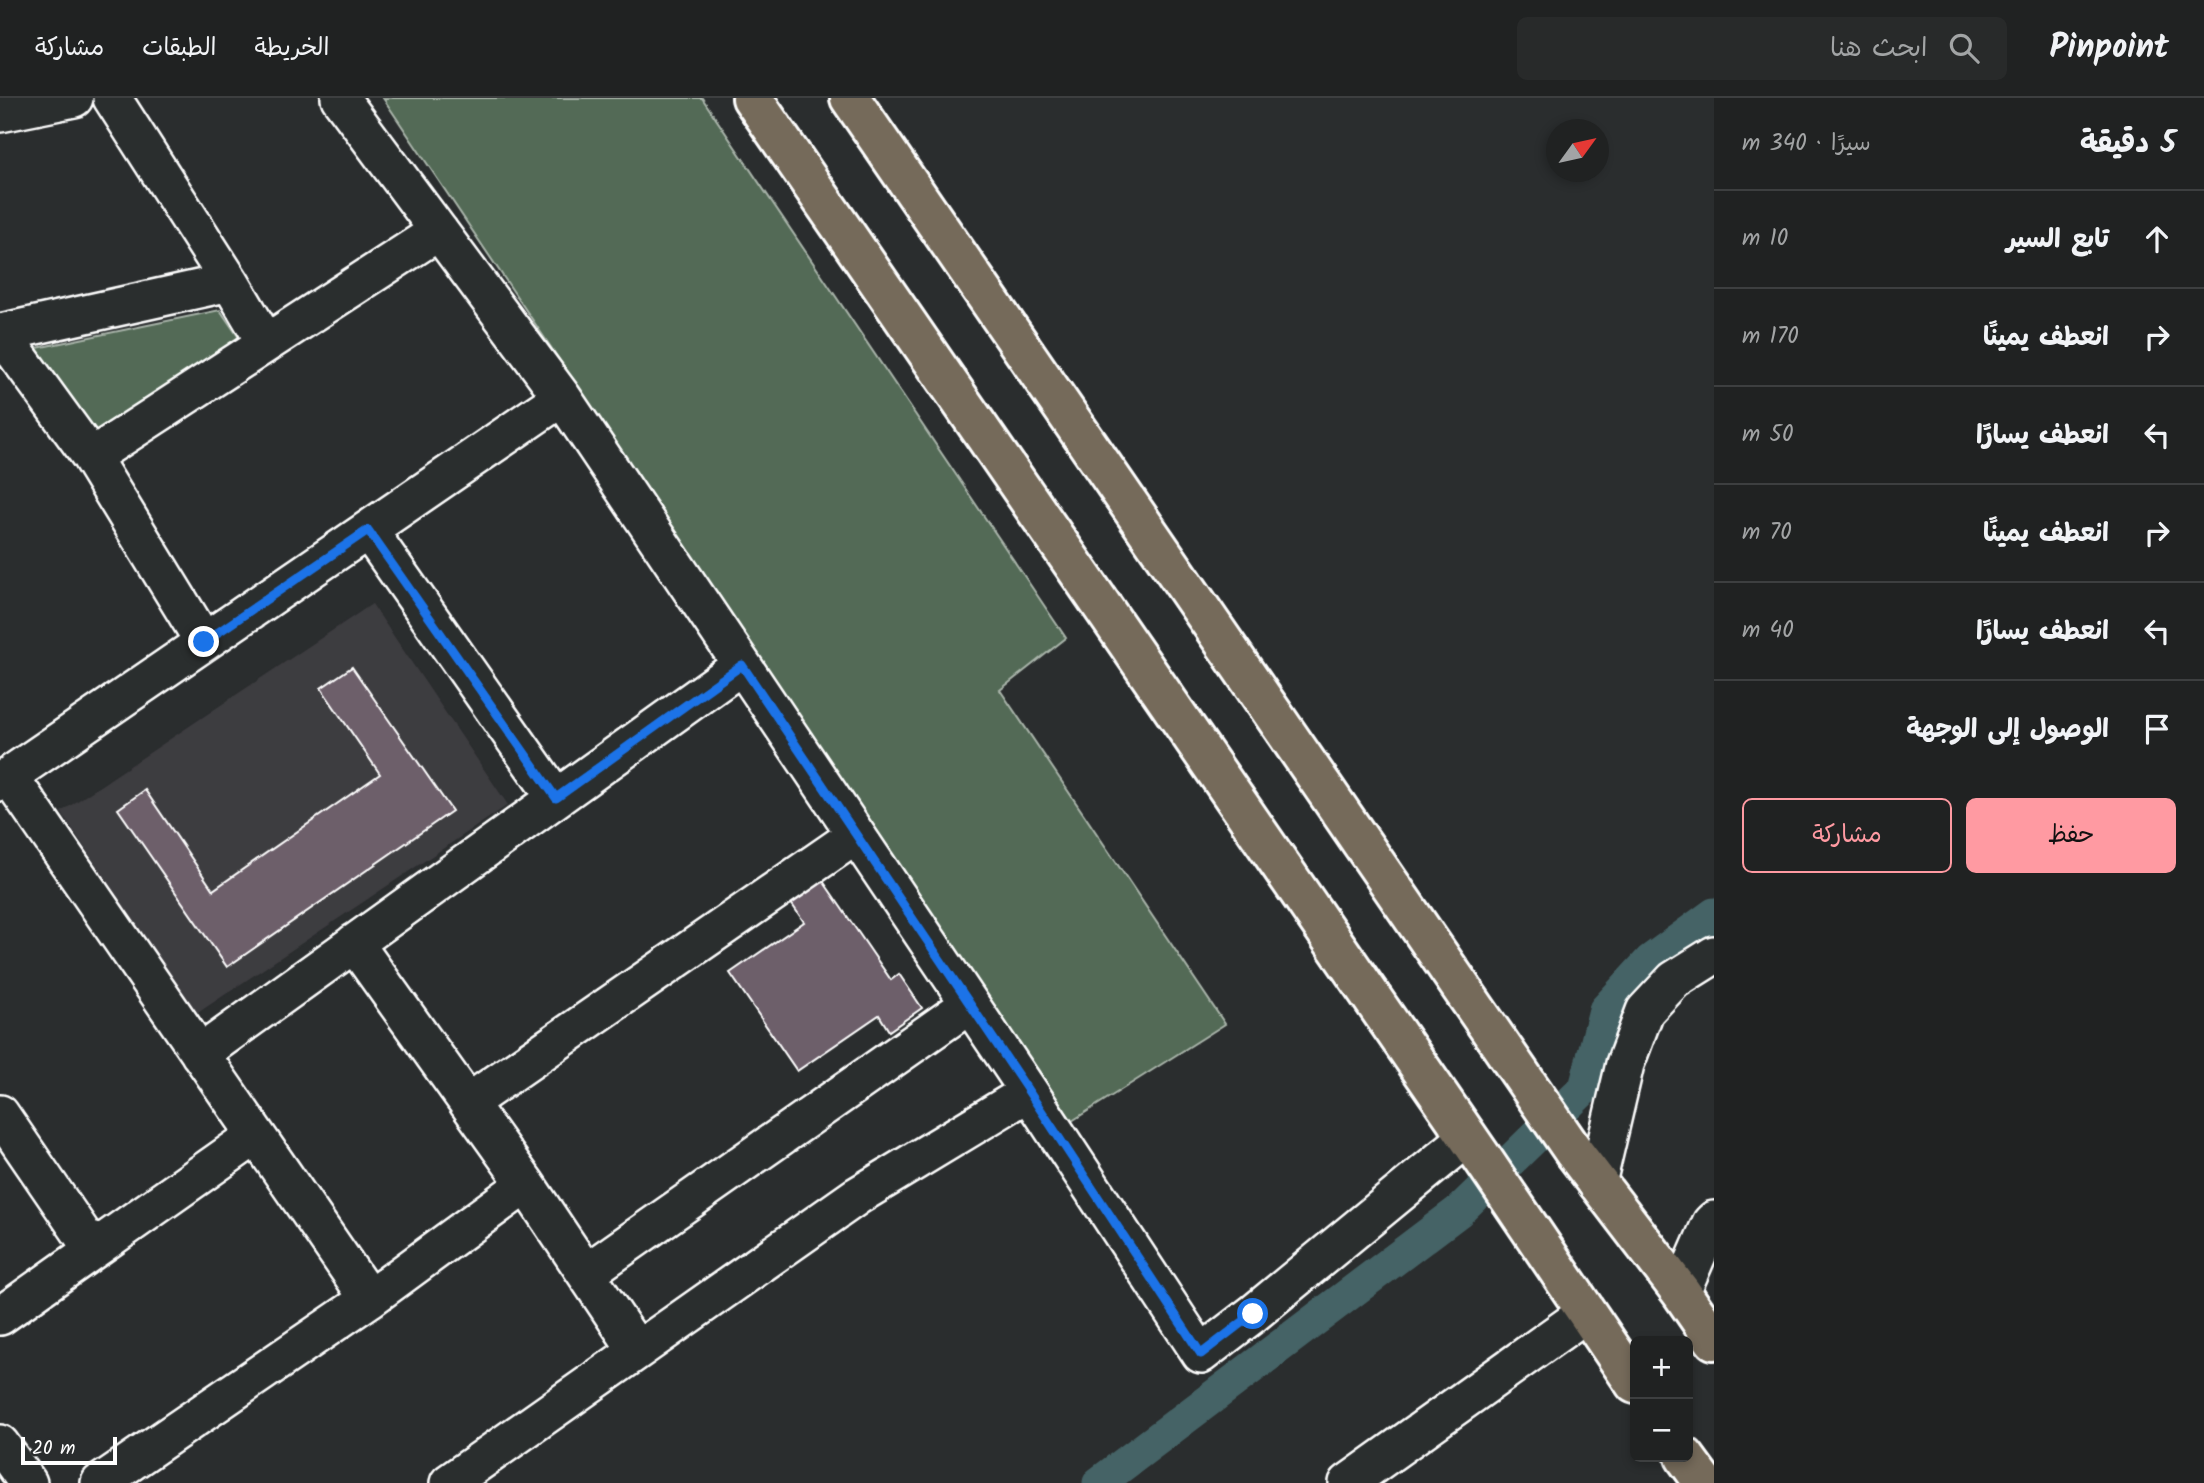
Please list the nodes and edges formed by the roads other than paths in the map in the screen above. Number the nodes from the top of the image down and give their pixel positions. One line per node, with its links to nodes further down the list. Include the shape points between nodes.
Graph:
1 (74, 98): 6 (street)
2 (112, 98): 8 (street)
3 (340, 98): 7 (street)
4 (752, 98): 27 (main road)
5 (850, 98): 28 (main road)
6 (0, 113)
7 (439, 231): 10 (street); 11 (street)
8 (230, 282): 9 (street); 10 (street)
9 (0, 333): 12 (street)
10 (266, 343): 12 (street)
11 (562, 397): 13 (street); 15 (street)
12 (90, 457): 14 (street)
13 (368, 530): 14 (street); 17 (street)
14 (204, 642): 16 (street)
15 (742, 665): 17 (street); 18 (street)
16 (5, 779): 22 (street)
17 (556, 798): 19 (street)
18 (856, 835): 21 (street); 24 (street)
19 (354, 943): 22 (street); 24 (street)
20 (1714, 955): 28 (street, via 1674,980 1645,1010 1626,1063)
21 (970, 1004): 23 (street); 32 (street)
22 (200, 1054): 26 (street)
23 (1029, 1092): 27 (street, via 1201,1354); 38 (street, via 857,1196)
24 (468, 1103): 29 (street)
25 (0, 1114): 31 (street)
26 (255, 1136): 31 (street); 34 (street)
27 (1476, 1148): 35 (main road)
28 (1597, 1182): 33 (main road)
29 (526, 1184): 32 (street); 34 (street)
30 (1714, 1220): 33 (street)
31 (93, 1250): 36 (street)
32 (586, 1273): 38 (street)
33 (1681, 1292): 37 (main road)
34 (369, 1299): 43 (street)
35 (1586, 1313): 39 (main road); 45 (street)
36 (0, 1316)
37 (1714, 1340)
38 (637, 1350): 44 (street)
39 (1630, 1377)
40 (0, 1444): 42 (street)
41 (1689, 1462): 46 (main road)
42 (28, 1483)
43 (100, 1483)
44 (449, 1483)
45 (1348, 1483)
46 (1704, 1483)

